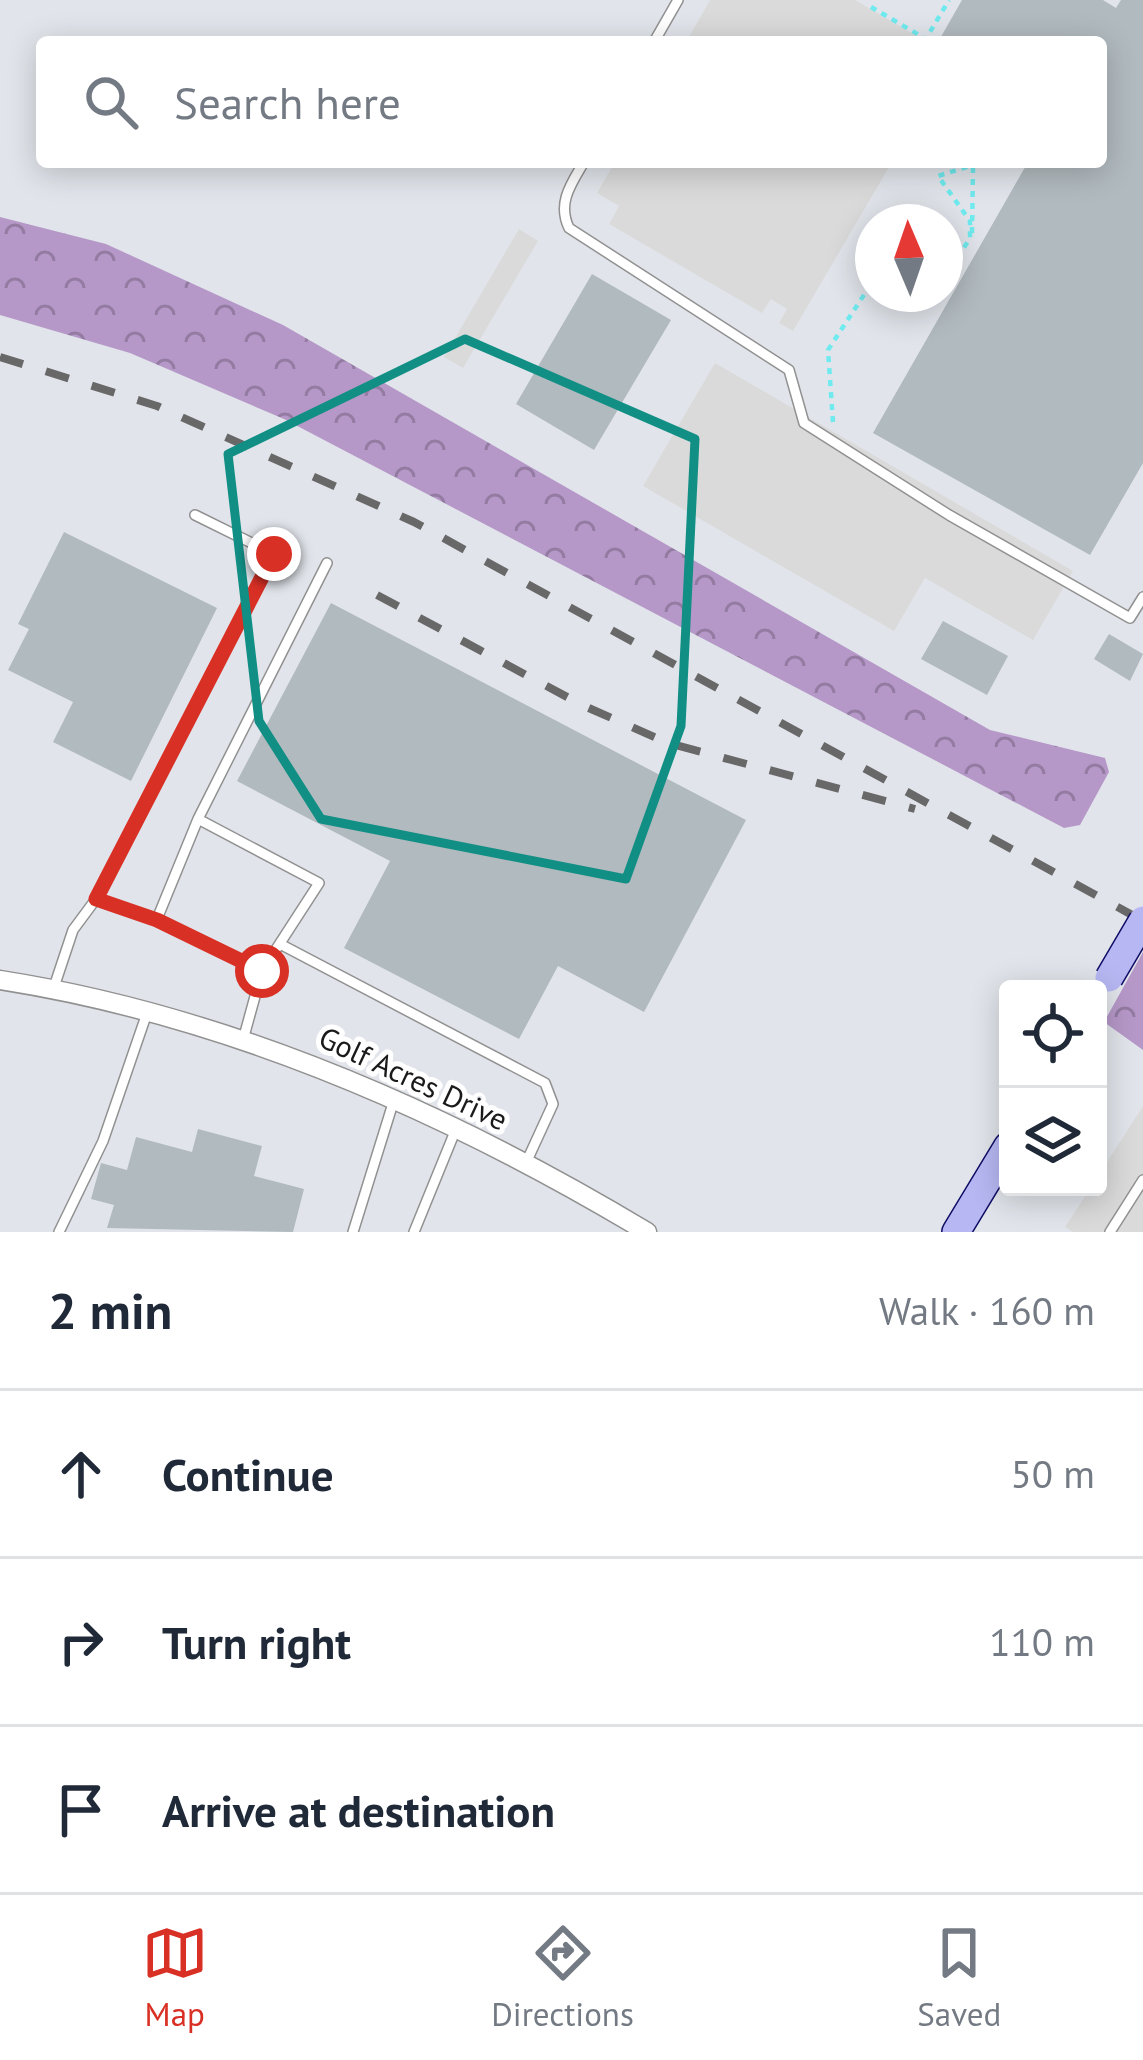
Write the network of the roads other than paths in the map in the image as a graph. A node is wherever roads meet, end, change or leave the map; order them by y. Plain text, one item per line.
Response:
1 (678, 0) edge
2 (657, 36) edge
3 (581, 168) edge
4 (195, 514) dead end
5 (327, 563) dead end
6 (1143, 597) edge
7 (199, 819) junction
8 (96, 899) junction
9 (157, 920) junction
10 (1143, 920) edge
11 (280, 944) junction
12 (262, 971) junction
13 (0, 980) edge
14 (1107, 982) edge
15 (52, 990) junction
16 (147, 1013) junction
17 (242, 1042) junction
18 (394, 1099) junction
19 (456, 1129) junction
20 (999, 1161) edge
21 (525, 1165) junction
22 (1143, 1180) edge
23 (58, 1232) edge
24 (353, 1232) edge
25 (413, 1232) edge
26 (647, 1232) edge
27 (956, 1232) edge
28 (1110, 1232) edge

1 - 2 lane
3 - 6 lane
4 - 8 lane
5 - 7 lane
7 - 9 lane
7 - 11 lane
8 - 9 lane
8 - 15 lane
9 - 12 lane
10 - 14 street, bridge
11 - 12 lane
11 - 21 lane
12 - 17 lane
13 - 15 street, Golf Acres Drive
15 - 16 street, Golf Acres Drive
16 - 17 street, Golf Acres Drive
16 - 23 lane
17 - 18 street, Golf Acres Drive
18 - 19 street, Golf Acres Drive
18 - 24 lane
19 - 21 street, Golf Acres Drive
19 - 25 lane
20 - 27 street
21 - 26 street, Golf Acres Drive
22 - 28 lane

